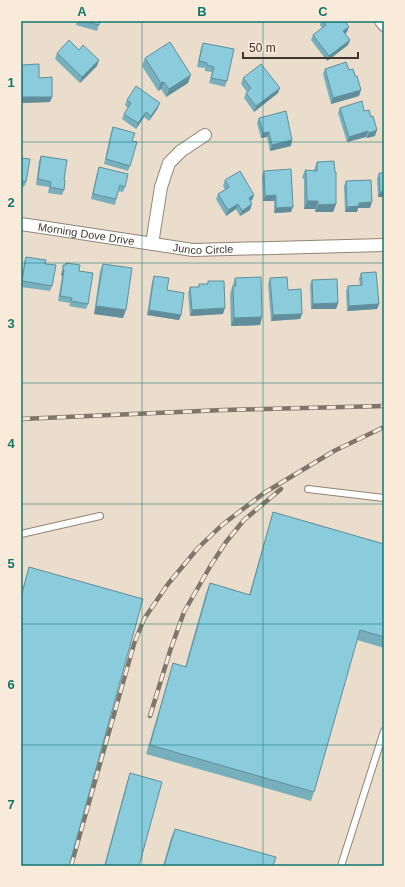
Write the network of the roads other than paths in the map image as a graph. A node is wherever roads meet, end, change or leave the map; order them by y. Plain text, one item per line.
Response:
1 (381, 21) edge
2 (384, 25) edge
3 (205, 135) dead end
4 (21, 224) edge
5 (152, 244) junction
6 (384, 245) edge
7 (308, 489) dead end
8 (384, 498) edge
9 (100, 516) dead end
10 (21, 534) edge
11 (384, 731) edge
12 (341, 866) edge

1 - 2 street
3 - 5 street
4 - 5 street, Morning Dove Drive
5 - 6 street, Junco Circle
7 - 8 lane
9 - 10 lane
11 - 12 lane

